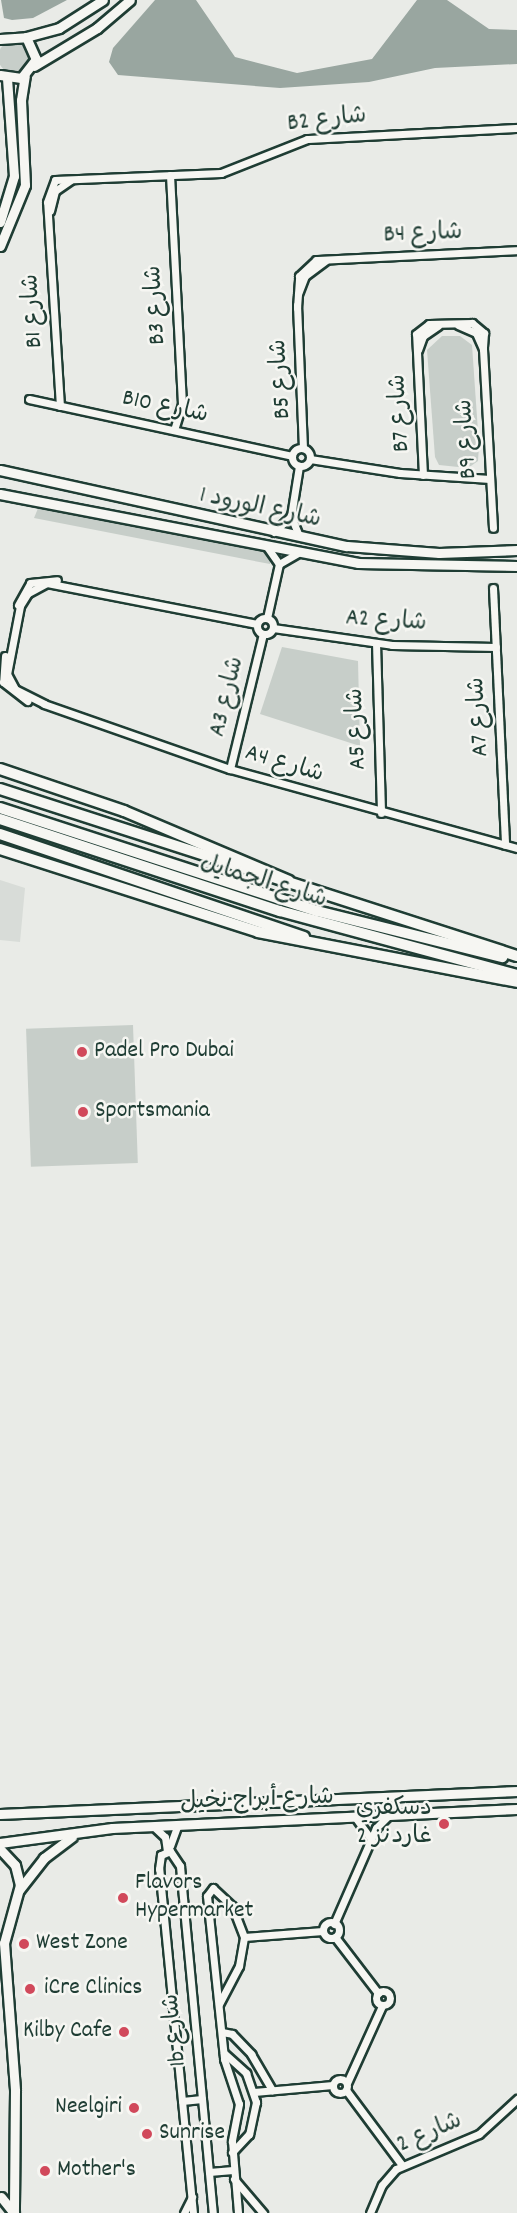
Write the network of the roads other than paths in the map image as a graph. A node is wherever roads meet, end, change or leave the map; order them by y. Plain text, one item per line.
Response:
1 (103, 0) edge
2 (129, 0) edge
3 (26, 37) junction
4 (0, 39) edge
5 (34, 66) junction
6 (25, 76) junction
7 (3, 77) edge
8 (517, 128) edge
9 (170, 175) junction
10 (76, 179) joint
11 (0, 222) edge
12 (0, 246) edge
13 (517, 250) edge
14 (297, 308) joint
15 (418, 350) joint
16 (29, 399) dead end
17 (60, 406) junction
18 (174, 430) junction
19 (303, 448) junction
20 (292, 456) junction
21 (310, 459) junction
22 (299, 466) junction
23 (0, 472) edge
24 (423, 475) junction
25 (490, 479) junction
26 (0, 489) edge
27 (0, 494) edge
28 (21, 494) junction
29 (291, 516) junction
30 (493, 528) dead end
31 (274, 532) junction
32 (300, 538) junction
33 (267, 547) junction
34 (517, 550) edge
35 (298, 553) junction
36 (279, 564) junction
37 (517, 566) edge
38 (493, 588) dead end
39 (267, 618) junction
40 (257, 624) junction
41 (273, 628) junction
42 (263, 634) junction
43 (376, 644) junction
44 (496, 646) junction
45 (0, 769) edge
46 (230, 769) junction
47 (0, 789) edge
48 (0, 807) edge
49 (381, 813) junction
50 (0, 819) edge
51 (0, 834) edge
52 (505, 845) junction
53 (517, 848) edge
54 (3, 851) edge
55 (299, 888) junction
56 (315, 942) junction
57 (517, 957) edge
58 (517, 975) edge
59 (517, 982) edge
60 (517, 1791) edge
61 (517, 1809) edge
62 (0, 1814) edge
63 (390, 1815) junction
64 (356, 1817) junction
65 (178, 1824) junction
66 (153, 1826) junction
67 (77, 1834) junction
68 (372, 1840) junction
69 (0, 1843) edge
70 (0, 1849) edge
71 (168, 1851) junction
72 (19, 1890) junction
73 (334, 1924) junction
74 (323, 1930) junction
75 (244, 1937) junction
76 (335, 1937) junction
77 (378, 1993) junction
78 (219, 2004) junction
79 (382, 2006) junction
80 (222, 2032) junction
81 (224, 2053) junction
82 (346, 2087) junction
83 (272, 2090) junction
84 (254, 2091) junction
85 (202, 2099) junction
86 (517, 2099) edge
87 (182, 2101) junction
88 (232, 2152) junction
89 (402, 2165) junction
90 (233, 2170) junction
91 (209, 2172) junction
92 (234, 2179) junction
93 (1, 2197) edge
94 (192, 2197) junction
95 (14, 2213) edge
96 (184, 2213) edge
97 (193, 2213) edge
98 (213, 2213) edge
99 (238, 2213) edge
100 (263, 2213) edge
101 (370, 2213) edge

1 - 3 street
2 - 5 street
3 - 4 street
3 - 5 street
5 - 6 street
6 - 7 street
6 - 12 street
7 - 11 street
8 - 9 street, B2 شارع
9 - 10 street, B2 شارع
9 - 18 street, B3 شارع
10 - 17 street, B1 شارع
13 - 14 street, B4 شارع
14 - 19 street, B5 شارع
15 - 24 street, B7 شارع
15 - 25 street, B9 شارع
16 - 17 street, B10 شارع
17 - 18 street, B10 شارع
18 - 20 street, B10 شارع
19 - 20 street
19 - 21 street
20 - 22 street
21 - 22 street
21 - 24 street
22 - 29 street
23 - 31 street, شارع الورود 1
24 - 25 street
25 - 30 street, B9 شارع
26 - 28 street
27 - 28 street, شارع الورود 1
28 - 33 street, شارع الورود 1
29 - 31 street
29 - 32 street
31 - 32 street, شارع الورود 1
32 - 34 street, شارع الورود 1
33 - 35 street, شارع الورود 1
33 - 36 street
35 - 36 street
35 - 37 street, شارع الورود 1
36 - 39 street
38 - 44 street, A7 شارع
39 - 40 street
39 - 41 street
40 - 42 street
40 - 46 street, A4 شارع
41 - 42 street
41 - 43 street, A2 شارع
42 - 46 street, A3 شارع
43 - 44 street, A2 شارع
43 - 49 street, A5 شارع
44 - 52 street, A7 شارع
45 - 55 main road
46 - 49 street, A4 شارع
47 - 55 main road
48 - 57 main road, شارع الجمايل
49 - 52 street, A4 شارع
50 - 58 main road, شارع الجمايل
51 - 56 main road
52 - 53 street, A4 شارع
54 - 56 main road
55 - 57 main road
56 - 59 main road
60 - 62 street, شارع أبراج نخيل
61 - 63 street, شارع أبراج نخيل
63 - 64 street, شارع أبراج نخيل
63 - 68 street
64 - 65 street, شارع أبراج نخيل
64 - 68 street
65 - 66 street, شارع أبراج نخيل
65 - 71 street
66 - 67 street, شارع أبراج نخيل
66 - 71 street, 1b شارع
67 - 69 street, شارع أبراج نخيل
67 - 72 street
68 - 73 street
70 - 72 street
71 - 85 street, 1b شارع
71 - 87 street, 1b شارع
72 - 95 street
73 - 74 street
73 - 76 street
74 - 75 street
74 - 76 street
75 - 78 street
75 - 78 street
76 - 77 street
77 - 79 street
77 - 79 street
78 - 80 street
79 - 82 street
80 - 81 street
80 - 83 street
81 - 84 street
81 - 88 street
82 - 83 street
82 - 89 street
83 - 84 street
84 - 88 street
85 - 87 street
85 - 91 street, 1b شارع
86 - 89 street, شارع 2
87 - 94 street, 1b شارع
88 - 90 street
89 - 101 street, شارع 2
90 - 91 street
90 - 92 street
91 - 98 street, 1b شارع
92 - 99 street
92 - 100 street
93 - 95 street
94 - 96 street
94 - 97 street, 1b شارع

